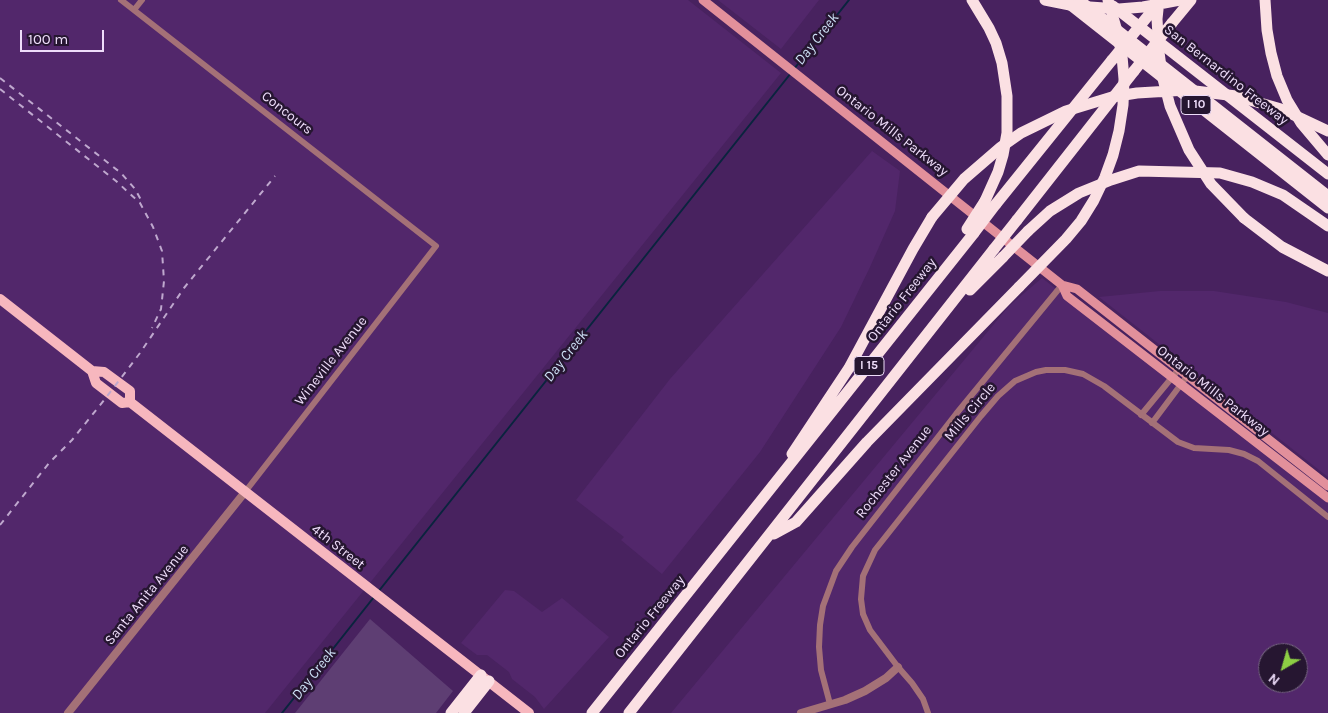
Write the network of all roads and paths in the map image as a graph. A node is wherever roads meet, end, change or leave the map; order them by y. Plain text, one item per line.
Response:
1 (121, 0) edge
2 (142, 0) edge
3 (703, 0) edge
4 (972, 0) edge
5 (1044, 0) edge
6 (1065, 0) edge
7 (1079, 0) edge
8 (1106, 0) edge
9 (1160, 0) edge
10 (1180, 0) edge
11 (1190, 0) edge
12 (1265, 0) edge
13 (134, 10) junction
14 (1328, 131) edge
15 (1328, 155) edge
16 (1328, 174) edge
17 (1328, 196) edge
18 (991, 202) junction
19 (1328, 208) edge
20 (1328, 226) edge
21 (436, 246) joint
22 (999, 253) junction
23 (1328, 271) edge
24 (1062, 285) junction
25 (0, 298) edge
26 (1179, 369) junction
27 (1188, 375) junction
28 (1172, 376) junction
29 (1182, 383) junction
30 (1141, 414) junction
31 (1152, 423) junction
32 (1328, 486) edge
33 (245, 492) junction
34 (1328, 498) edge
35 (763, 500) junction
36 (1328, 517) edge
37 (770, 536) junction
38 (898, 667) junction
39 (485, 678) junction
40 (613, 688) junction
41 (830, 704) junction
42 (68, 713) edge
43 (451, 713) edge
44 (464, 713) edge
45 (529, 713) edge
46 (585, 713) edge
47 (592, 713) edge
48 (629, 713) edge
49 (801, 713) edge
50 (928, 713) edge

1 - 13 street, Concours
2 - 13 street
3 - 24 main road, Ontario Mills Parkway
4 - 18 highway
5 - 10 highway, bridge
6 - 19 highway, I 10
7 - 17 highway
8 - 16 highway, San Bernardino Freeway / I 10
8 - 37 highway, bridge
9 - 18 highway, Ontario Freeway / I 15, bridge
9 - 23 highway, bridge
11 - 22 highway, I 15, bridge
12 - 15 highway
13 - 21 street, Concours
14 - 35 highway, bridge
18 - 35 highway, Ontario Freeway / I 15, bridge
20 - 22 highway, bridge
21 - 33 street, Wineville Avenue
22 - 37 highway, I 15
24 - 26 main road, Ontario Mills Parkway
24 - 28 main road, Ontario Mills Parkway
24 - 41 street, Rochester Avenue
25 - 33 main road, 4th Street
26 - 27 main road, Ontario Mills Parkway
26 - 28 street
27 - 29 street
27 - 32 main road, Ontario Mills Parkway
28 - 29 main road, Ontario Mills Parkway
28 - 30 street
29 - 31 street
29 - 34 main road, Ontario Mills Parkway
30 - 31 street, Mills Circle
30 - 38 street, Mills Circle
31 - 36 street, Mills Circle
33 - 39 main road, 4th Street
33 - 42 street, Santa Anita Avenue
35 - 40 highway, Ontario Freeway / I 15
37 - 48 highway, I 15
38 - 41 street
38 - 50 street, Mills Circle
39 - 43 highway
39 - 44 highway
39 - 45 main road, 4th Street
40 - 46 highway
40 - 47 highway, Ontario Freeway / I 15
41 - 49 street

